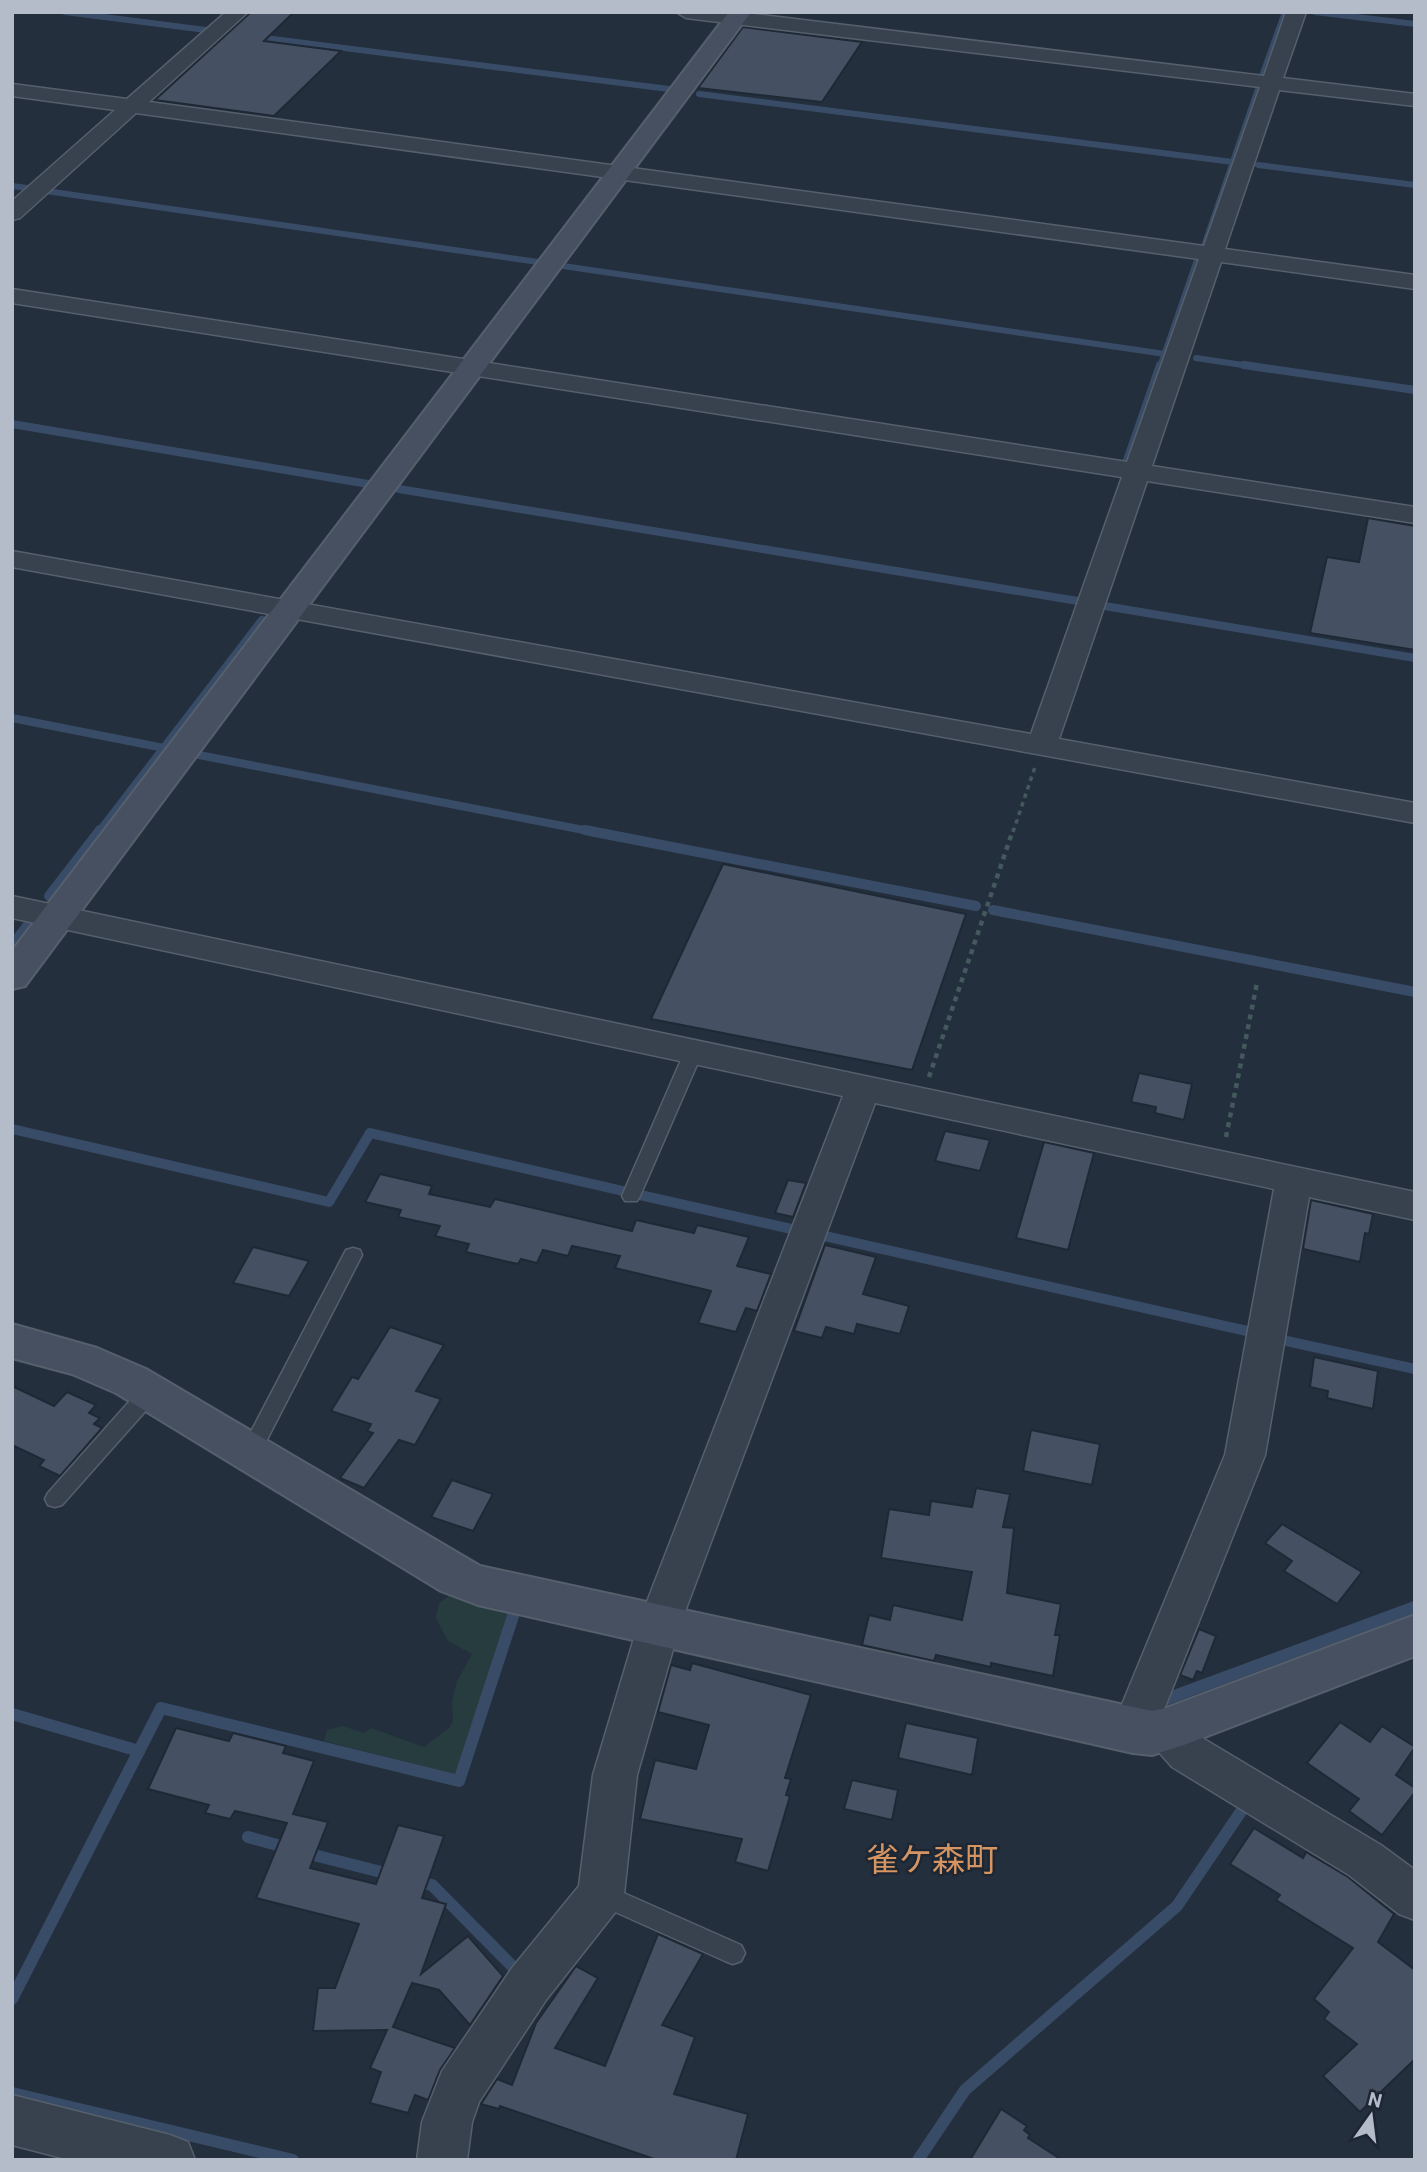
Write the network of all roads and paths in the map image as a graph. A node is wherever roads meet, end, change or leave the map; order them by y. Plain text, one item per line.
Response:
1 (238, 12) edge
2 (686, 12) edge
3 (1296, 12) edge
4 (737, 15) edge
5 (1272, 83) junction
6 (12, 90) edge
7 (1415, 100) edge
8 (132, 106) junction
9 (618, 173) junction
10 (12, 213) edge
11 (1213, 254) junction
12 (1415, 282) edge
13 (12, 296) edge
14 (472, 368) junction
15 (1137, 471) junction
16 (1415, 515) edge
17 (12, 559) edge
18 (289, 610) junction
19 (1042, 746) junction
20 (1415, 814) edge
21 (12, 907) edge
22 (58, 917) junction
23 (12, 977) edge
24 (1257, 983) dead end
25 (693, 1053) junction
26 (863, 1089) junction
27 (921, 1101) junction
28 (1220, 1164) junction
29 (1294, 1180) junction
30 (631, 1196) dead end
31 (1415, 1206) edge
32 (354, 1255) dead end
33 (12, 1341) edge
34 (150, 1392) junction
35 (250, 1453) junction
36 (55, 1499) dead end
37 (659, 1625) junction
38 (1415, 1635) edge
39 (1150, 1731) junction
40 (601, 1894) junction
41 (1415, 1898) edge
42 (733, 1953) dead end
43 (12, 2120) edge
44 (170, 2160) edge
45 (442, 2160) edge

1 - 8 street
2 - 4 street
3 - 5 street
4 - 5 street
4 - 9 street
5 - 7 street
5 - 11 street
6 - 8 street
8 - 9 street
8 - 10 street
9 - 11 street
9 - 14 street
11 - 12 street
11 - 15 street
13 - 14 street
14 - 15 street
14 - 18 street
15 - 16 street
15 - 19 street
17 - 18 street
18 - 19 street
18 - 22 street
19 - 20 street
19 - 27 path
21 - 22 street
22 - 23 street
22 - 25 street
24 - 28 path
25 - 26 street
25 - 30 lane
26 - 27 street
26 - 37 street
27 - 28 street
28 - 29 street
29 - 31 street
29 - 39 street
32 - 35 lane
33 - 34 street
34 - 35 street
34 - 36 lane
35 - 37 street
37 - 39 street
37 - 40 street
38 - 39 street
39 - 41 street
40 - 42 lane
40 - 45 street
43 - 44 street

